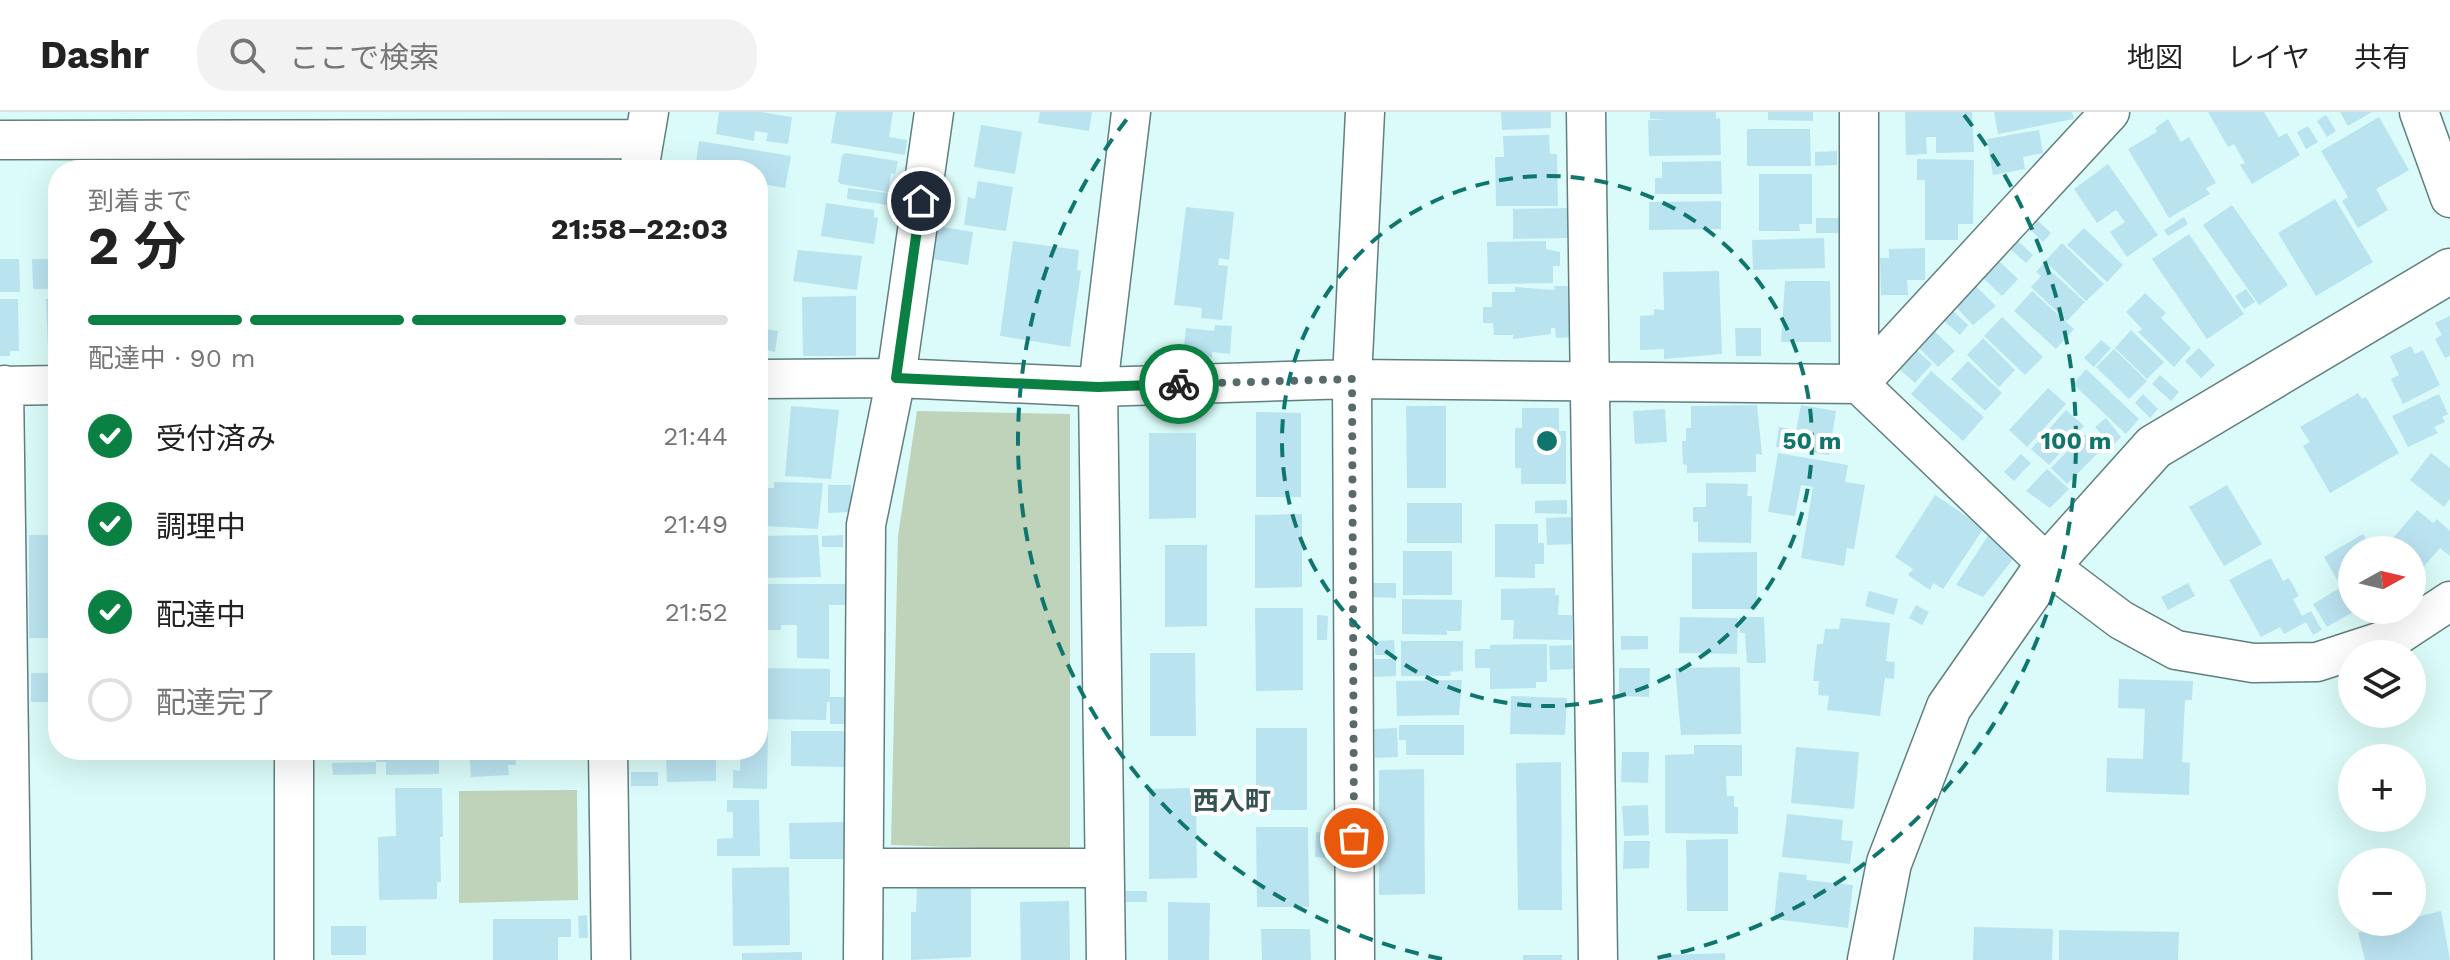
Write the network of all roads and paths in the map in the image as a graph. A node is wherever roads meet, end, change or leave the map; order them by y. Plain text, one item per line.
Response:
1 (934, 112) edge
2 (1131, 112) edge
3 (1365, 112) edge
4 (1586, 112) edge
5 (1859, 112) edge
6 (2110, 112) edge
7 (2419, 112) edge
8 (0, 140) edge
9 (644, 140) edge
10 (2450, 198) edge
11 (2450, 271) edge
12 (896, 378) junction
13 (768, 379) edge
14 (1352, 379) junction
15 (1588, 382) junction
16 (1859, 384) junction
17 (48, 385) edge
18 (2, 386) edge
19 (1098, 387) junction
20 (2048, 565) junction
21 (2450, 601) edge
22 (294, 760) edge
23 (608, 760) edge
24 (865, 868) junction
25 (1104, 868) junction
26 (12, 960) edge
27 (294, 960) edge
28 (611, 960) edge
29 (863, 960) edge
30 (1106, 960) edge
31 (1355, 960) edge
32 (1598, 960) edge
33 (1870, 960) edge

1 - 12 street
2 - 19 street
3 - 14 street
4 - 15 street
5 - 16 street
6 - 16 street
7 - 10 street
8 - 9 street
11 - 20 street
12 - 13 street
12 - 19 street
12 - 24 street
14 - 15 street
14 - 19 street
14 - 31 street
15 - 16 street
15 - 32 street
16 - 20 street
17 - 18 street
18 - 26 street
19 - 25 street
20 - 21 street
20 - 33 street
22 - 27 street
23 - 28 street
24 - 25 street
24 - 29 street
25 - 30 street

